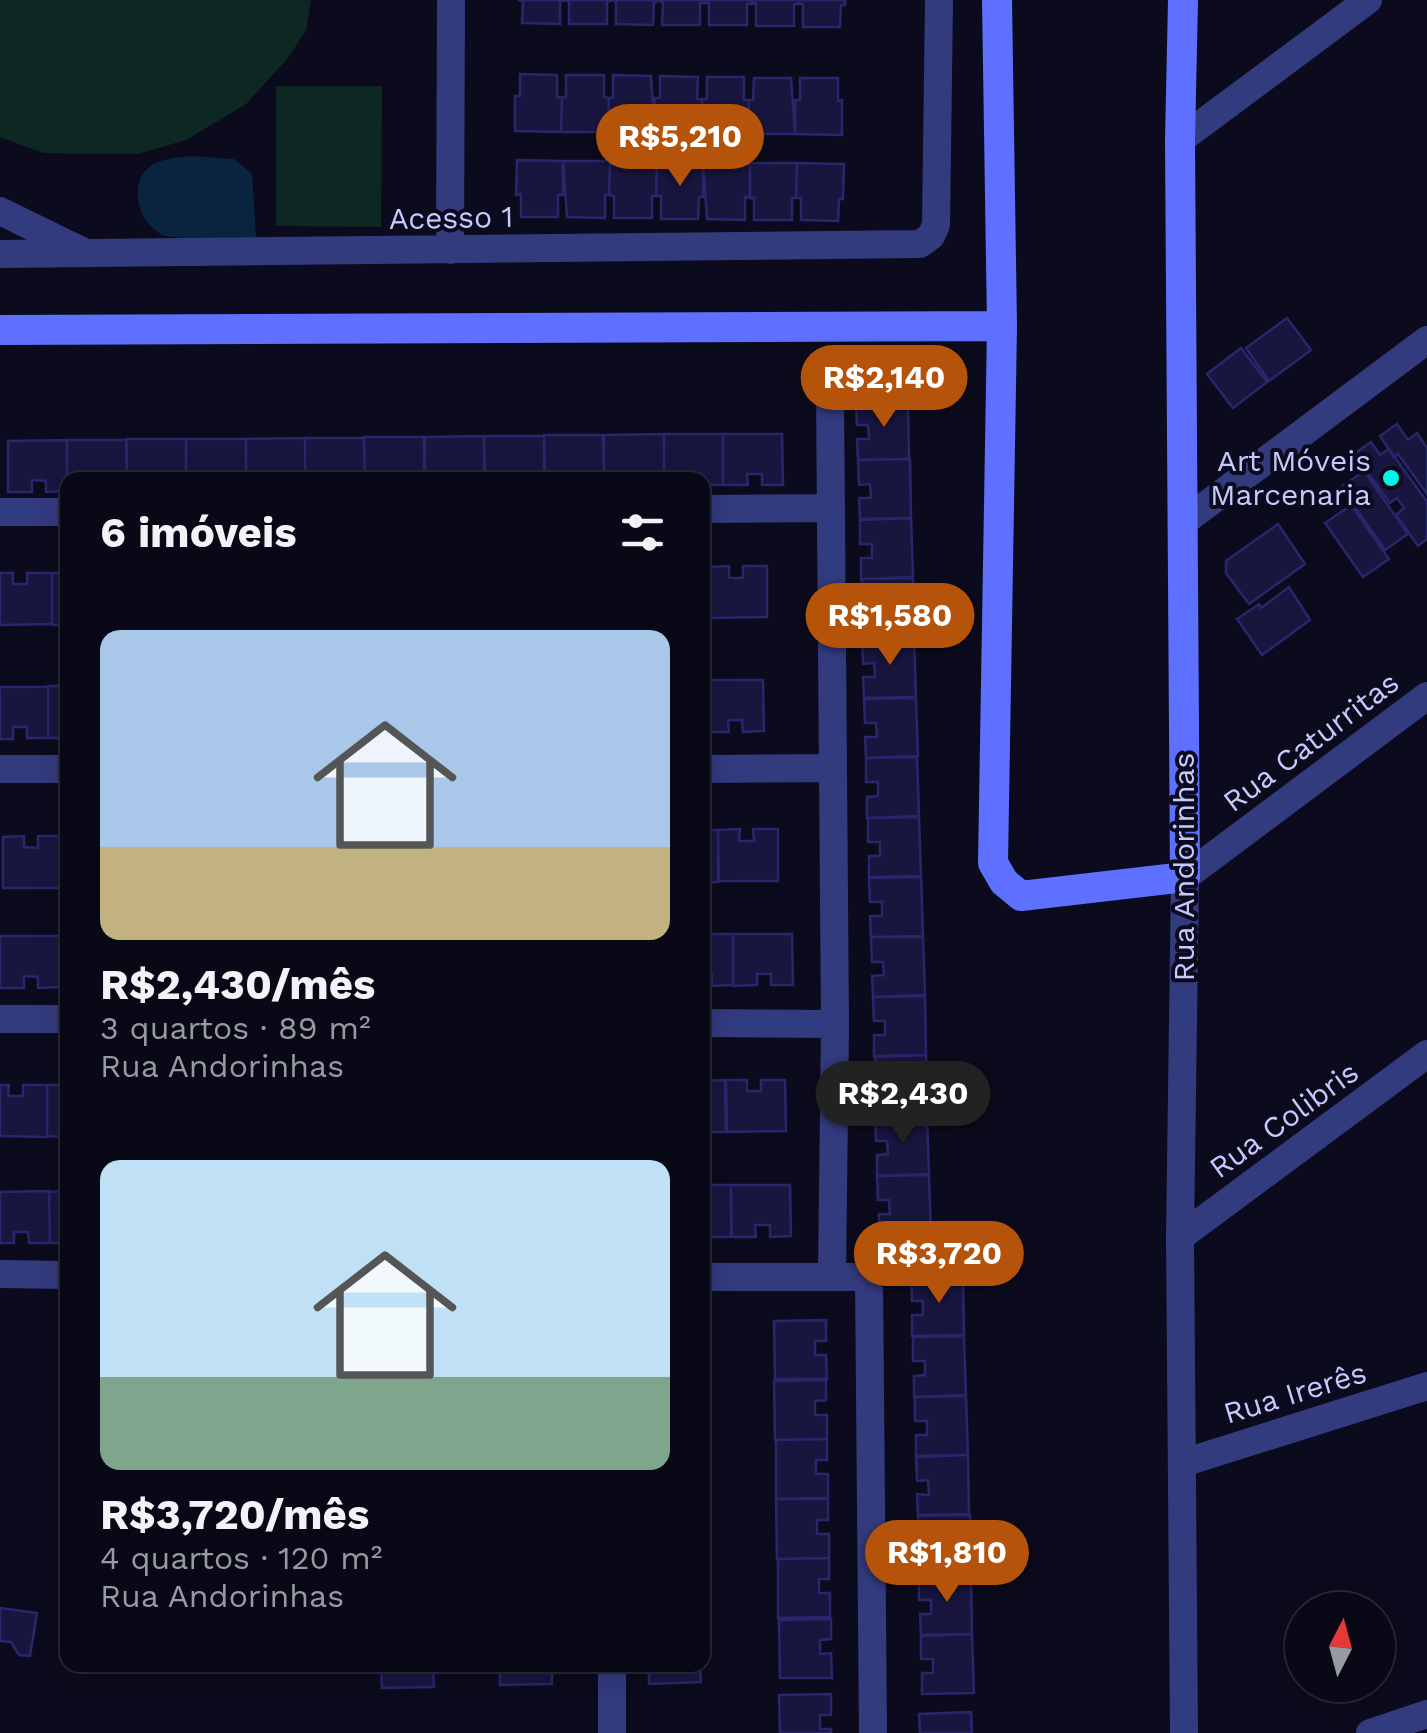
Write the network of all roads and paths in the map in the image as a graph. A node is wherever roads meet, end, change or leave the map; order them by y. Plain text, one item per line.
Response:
1 (450, 0) edge
2 (939, 0) edge
3 (997, 0) edge
4 (1183, 0) edge
5 (1368, 0) edge
6 (1180, 140) junction
7 (0, 210) edge
8 (450, 250) junction
9 (0, 254) edge
10 (90, 255) junction
11 (1002, 326) junction
12 (0, 330) edge
13 (1427, 340) edge
14 (830, 393) dead end
15 (831, 508) junction
16 (710, 509) edge
17 (0, 512) edge
18 (60, 512) edge
19 (1182, 523) junction
20 (1427, 696) edge
21 (710, 768) edge
22 (833, 768) junction
23 (60, 769) edge
24 (0, 770) edge
25 (1186, 877) junction
26 (0, 1019) edge
27 (60, 1019) edge
28 (710, 1023) edge
29 (836, 1024) junction
30 (1427, 1054) edge
31 (1180, 1237) junction
32 (0, 1274) edge
33 (60, 1275) edge
34 (710, 1276) edge
35 (832, 1276) junction
36 (1427, 1386) edge
37 (1182, 1462) junction
38 (612, 1672) edge
39 (1427, 1714) edge
40 (612, 1733) edge
41 (873, 1733) edge
42 (1184, 1733) edge
43 (1370, 1733) edge

1 - 8 street
2 - 8 street, Acesso 1
3 - 11 street
4 - 6 street, Rua Andorinhas
5 - 6 street
6 - 19 street, Rua Andorinhas
7 - 10 street, Acesso 1
8 - 10 street, Acesso 1
9 - 10 street, Acesso 1
11 - 12 street
11 - 25 street
13 - 19 street
14 - 15 street
15 - 16 street
15 - 22 street
17 - 18 street
19 - 25 street, Rua Andorinhas
20 - 25 street, Rua Caturritas
21 - 22 street
22 - 29 street
23 - 24 street
25 - 31 street, Rua Andorinhas
26 - 27 street
28 - 29 street
29 - 35 street
30 - 31 street, Rua Colibris
31 - 37 street, Rua Andorinhas
32 - 33 street
34 - 35 street
35 - 41 street
36 - 37 street, Rua Irerês
37 - 42 street, Rua Andorinhas
38 - 40 street
39 - 43 street

